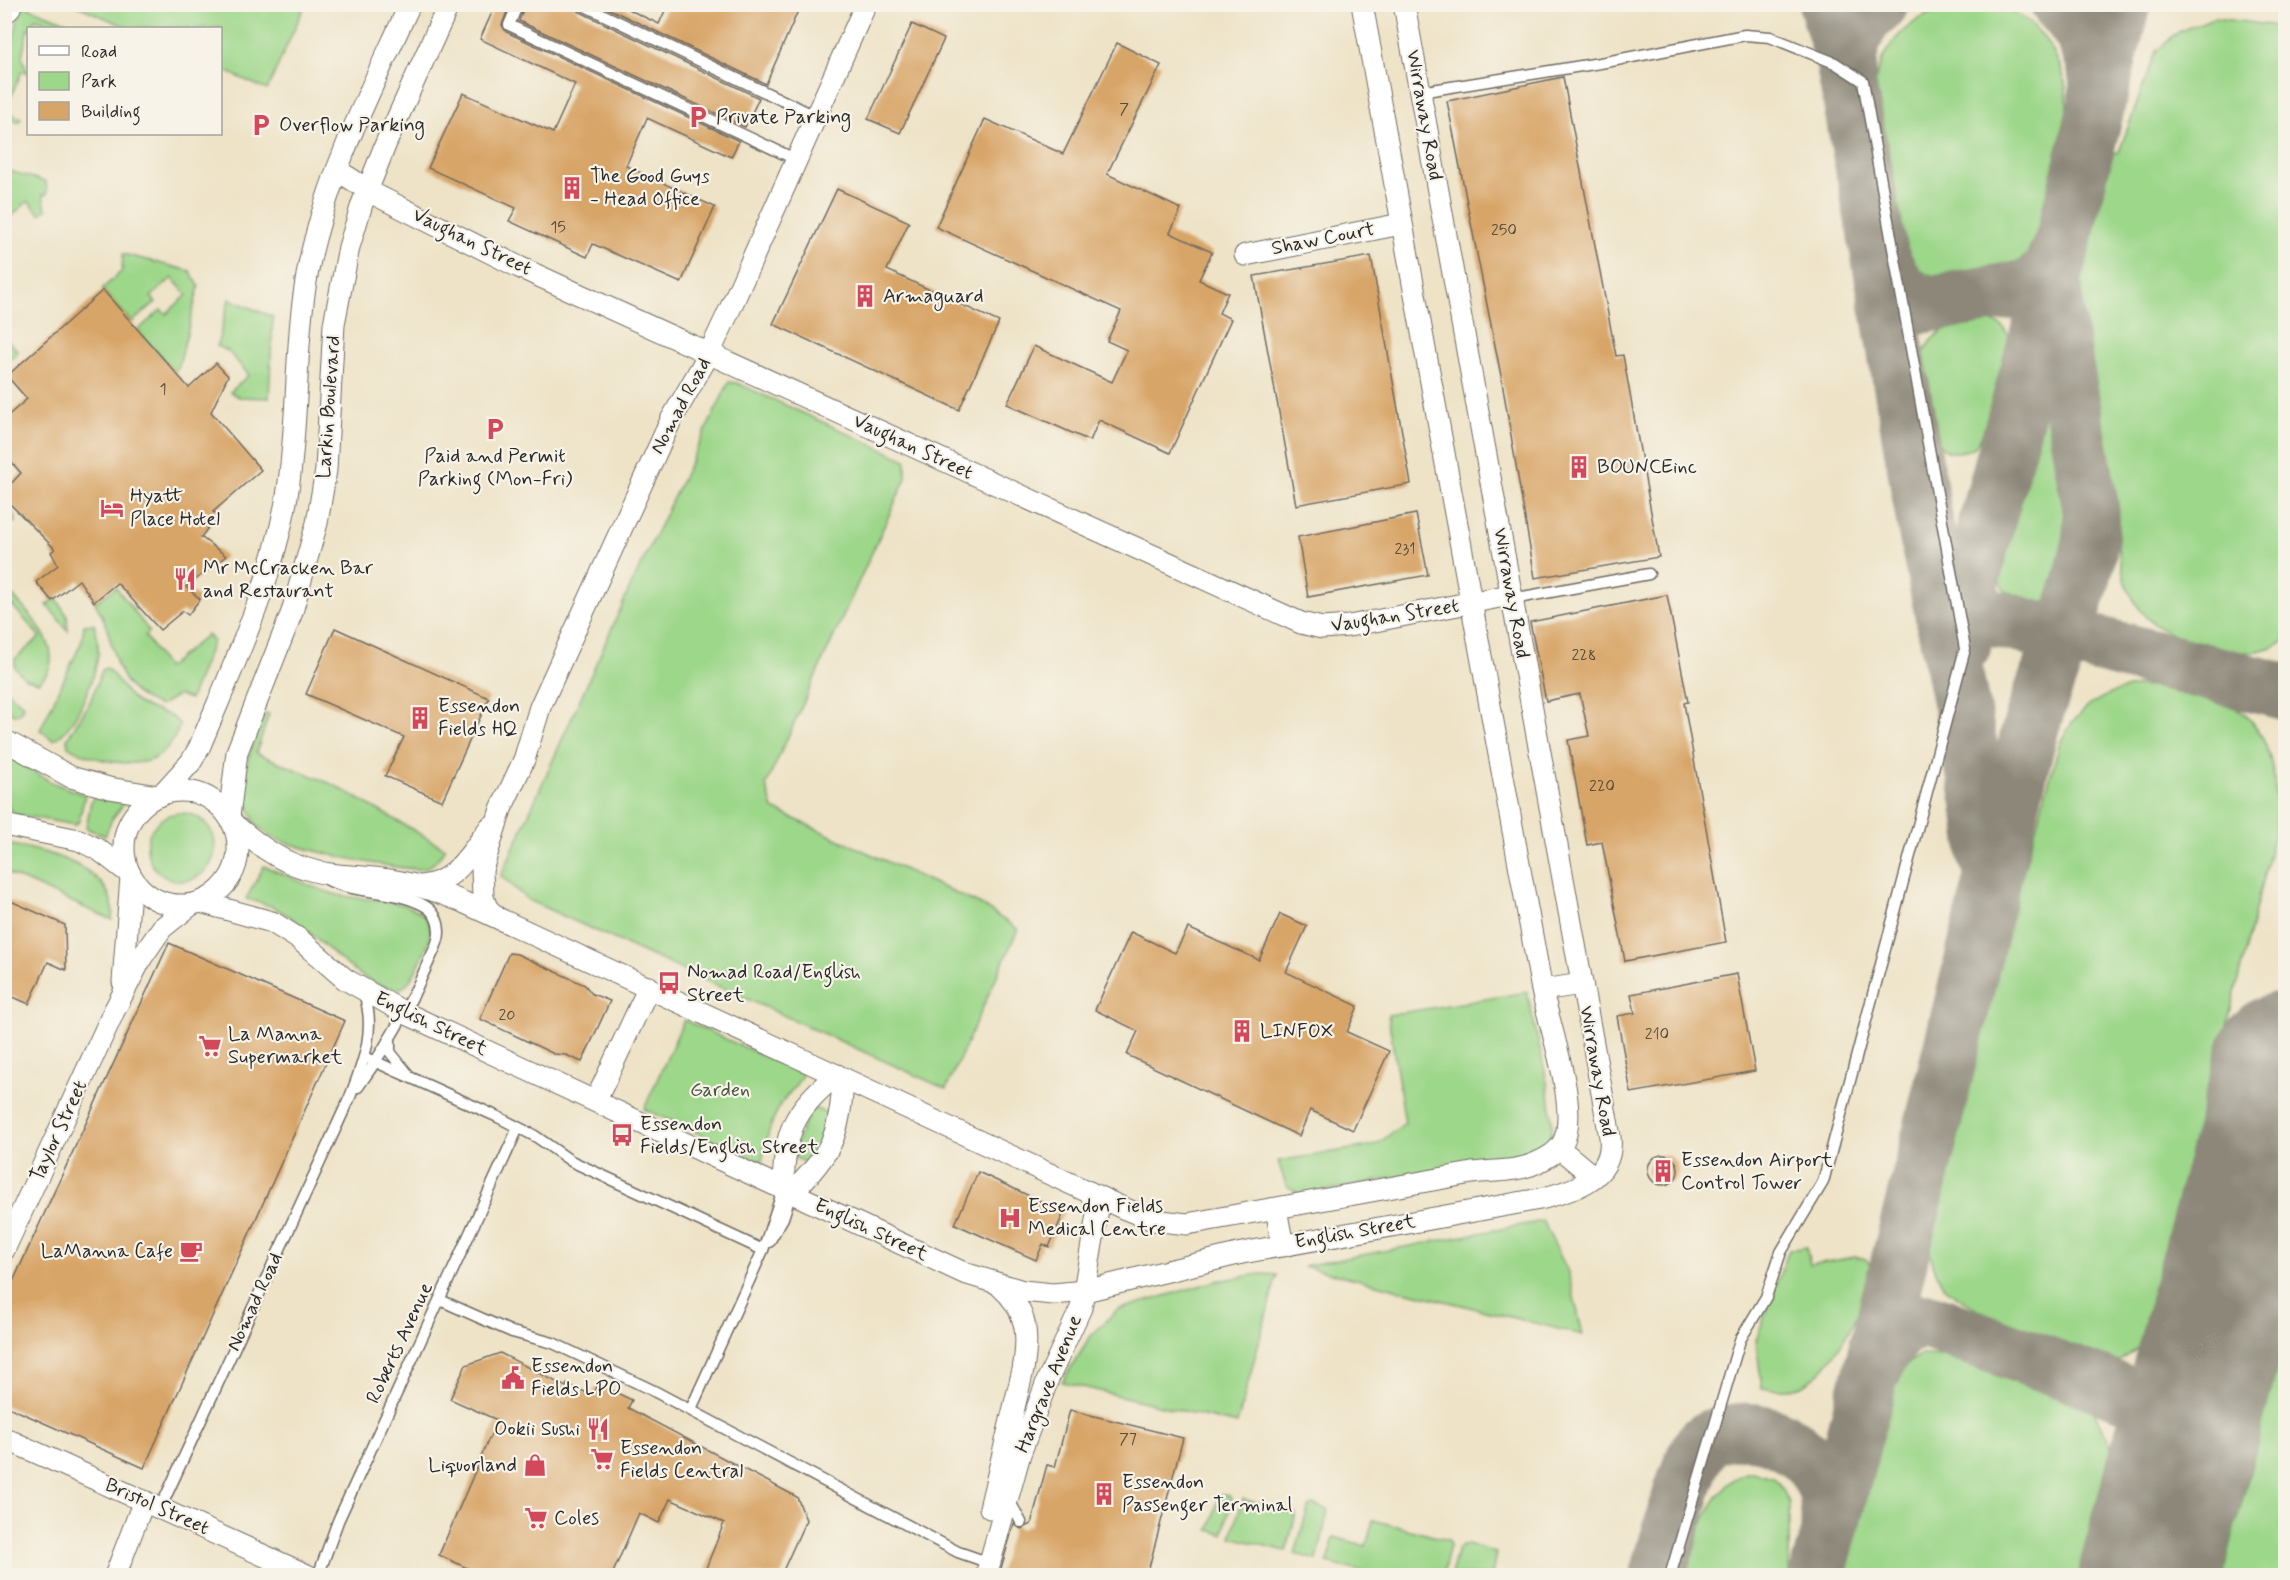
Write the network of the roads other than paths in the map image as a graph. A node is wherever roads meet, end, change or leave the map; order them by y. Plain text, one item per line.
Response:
1 (411, 4) edge
2 (449, 4) edge
3 (518, 4) edge
4 (581, 4) edge
5 (866, 4) edge
6 (1362, 4) edge
7 (1404, 4) edge
8 (1420, 92) junction
9 (817, 117) junction
10 (797, 160) junction
11 (337, 170) junction
12 (367, 190) junction
13 (1401, 224) junction
14 (1245, 255) dead end
15 (709, 354) junction
16 (1649, 574) dead end
17 (1510, 595) junction
18 (1471, 604) junction
19 (6, 743) edge
20 (159, 795) junction
21 (501, 809) junction
22 (231, 820) junction
23 (6, 823) edge
24 (304, 868) junction
25 (130, 875) junction
26 (419, 886) junction
27 (195, 903) junction
28 (495, 916) junction
29 (1582, 984) junction
30 (649, 987) junction
31 (362, 990) junction
32 (1542, 990) junction
33 (114, 1011) junction
34 (405, 1013) junction
35 (390, 1040) junction
36 (365, 1057) junction
37 (376, 1062) junction
38 (840, 1077) junction
39 (417, 1080) junction
40 (350, 1097) junction
41 (596, 1100) junction
42 (518, 1128) junction
43 (1559, 1148) junction
44 (1594, 1177) junction
45 (787, 1192) junction
46 (1089, 1192) junction
47 (1276, 1209) junction
48 (1283, 1246) junction
49 (4, 1250) edge
50 (763, 1250) junction
51 (1000, 1286) junction
52 (1084, 1291) junction
53 (440, 1300) junction
54 (691, 1409) junction
55 (4, 1438) edge
56 (1000, 1498) junction
57 (152, 1505) junction
58 (1021, 1522) dead end
59 (981, 1568) edge
60 (114, 1575) edge
61 (309, 1575) edge
62 (318, 1575) edge
63 (1670, 1575) edge

1 - 11 street, Larkin Boulevard
2 - 12 street, Larkin Boulevard
3 - 10 lane
4 - 9 lane
5 - 9 street, Nomad Road
6 - 13 street, Wirraway Road
7 - 8 street, Wirraway Road
8 - 17 street, Wirraway Road
8 - 63 lane
9 - 10 street, Nomad Road
10 - 15 street, Nomad Road
11 - 12 street, Vaughan Street
11 - 20 street, Larkin Boulevard
12 - 15 street, Vaughan Street
12 - 22 street, Larkin Boulevard
13 - 14 street, Shaw Court
13 - 18 street, Wirraway Road
15 - 18 street, Vaughan Street
15 - 21 street, Nomad Road
16 - 17 lane
17 - 18 street, Vaughan Street
17 - 29 street, Wirraway Road
18 - 32 street, Wirraway Road
19 - 20 street
20 - 22 street
20 - 25 street
21 - 26 street, Nomad Road
21 - 28 street, Nomad Road
22 - 24 street, English Street
22 - 27 street
23 - 25 street
24 - 26 street, English Street
24 - 34 lane, Nomad Road
25 - 27 street
25 - 33 street, Taylor Street
26 - 28 street, English Street
27 - 31 street, English Street
27 - 33 street, Taylor Street
28 - 30 street, English Street
29 - 32 street
29 - 44 street, Wirraway Road
30 - 38 street, English Street
30 - 41 street
31 - 34 street, English Street
31 - 36 lane, Nomad Road
32 - 43 street, Wirraway Road
33 - 49 street, Taylor Street
34 - 35 lane, Nomad Road
34 - 41 street, English Street
35 - 37 lane, Nomad Road
35 - 39 lane
36 - 37 lane
36 - 40 lane, Nomad Road
37 - 39 lane
37 - 40 lane, Nomad Road
38 - 45 street
38 - 45 street
38 - 46 street, English Street
39 - 42 lane
40 - 57 lane, Nomad Road
41 - 45 street, English Street
42 - 50 lane
42 - 53 lane, Roberts Avenue
43 - 44 street
43 - 47 street, English Street
44 - 48 street, English Street
45 - 50 lane
45 - 51 street, English Street
46 - 47 street, English Street
46 - 52 street, Hargrave Avenue
47 - 48 street
48 - 52 street, English Street
50 - 54 lane
51 - 52 street, English Street
51 - 56 street
52 - 56 street, Hargrave Avenue
53 - 54 lane
53 - 62 lane, Roberts Avenue
54 - 59 lane
55 - 57 street, Bristol Street
56 - 58 lane
56 - 59 street, Hargrave Avenue
57 - 60 street, Nomad Road
57 - 61 street, Bristol Street

